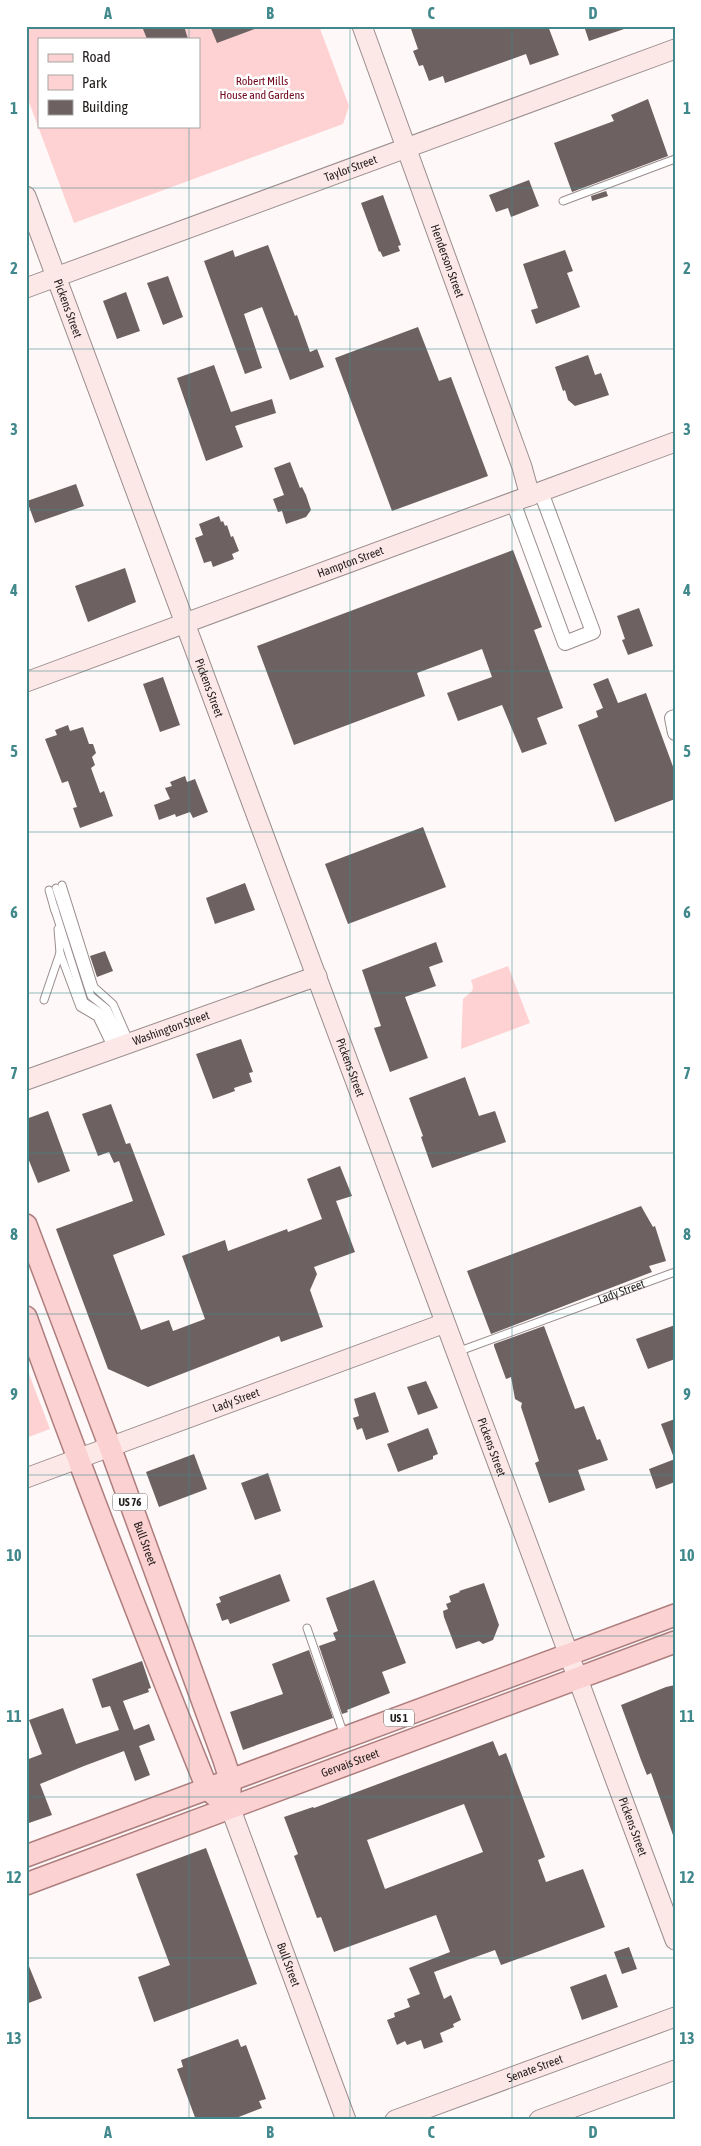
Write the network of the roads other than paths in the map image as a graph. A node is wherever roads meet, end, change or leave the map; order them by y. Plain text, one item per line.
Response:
1 (362, 26) edge
2 (675, 49) edge
3 (407, 148) junction
4 (675, 159) edge
5 (26, 196) edge
6 (563, 201) dead end
7 (56, 277) junction
8 (26, 288) edge
9 (675, 442) edge
10 (528, 497) junction
11 (185, 623) junction
12 (26, 682) edge
13 (675, 717) edge
14 (675, 733) edge
15 (54, 907) junction
16 (60, 953) junction
17 (317, 976) junction
18 (44, 1000) dead end
19 (121, 1046) junction
20 (26, 1080) edge
21 (26, 1225) edge
22 (675, 1272) edge
23 (26, 1316) edge
24 (445, 1323) junction
25 (456, 1352) junction
26 (110, 1447) junction
27 (77, 1459) junction
28 (26, 1478) edge
29 (675, 1616) edge
30 (307, 1628) dead end
31 (675, 1642) edge
32 (569, 1656) junction
33 (577, 1678) junction
34 (345, 1738) junction
35 (230, 1779) junction
36 (207, 1788) junction
37 (230, 1808) junction
38 (26, 1856) edge
39 (26, 1884) edge
40 (675, 1940) edge
41 (675, 2017) edge
42 (675, 2070) edge
43 (346, 2120) edge
44 (394, 2120) edge
45 (539, 2120) edge

1 - 3 street, Henderson Street
2 - 3 street, Taylor Street
3 - 7 street, Taylor Street
3 - 10 street, Henderson Street
4 - 6 lane
5 - 7 street, Pickens Street
7 - 8 street, Taylor Street
7 - 11 street, Pickens Street
9 - 10 street, Hampton Street
10 - 10 street, Henderson Street
10 - 11 street, Hampton Street
11 - 12 street, Hampton Street
11 - 17 street, Pickens Street
13 - 14 street
15 - 16 lane
15 - 19 lane
15 - 19 lane
16 - 18 lane
16 - 19 lane
17 - 19 street, Washington Street
17 - 24 street, Pickens Street
19 - 20 street, Washington Street
21 - 26 main road, Bull Street / US 76
22 - 25 lane, Lady Street
23 - 27 main road, Bull Street / US 76
24 - 25 street, Pickens Street
24 - 26 street, Lady Street
25 - 32 street, Pickens Street
26 - 27 street, Lady Street
26 - 35 main road, Bull Street / US 76
27 - 28 street, Lady Street
27 - 36 main road, Bull Street / US 76
29 - 32 main road, Gervais Street / US 1
30 - 34 lane
31 - 33 main road, Gervais Street
32 - 33 street, Pickens Street
32 - 34 main road, Gervais Street / US 1
33 - 37 main road, Gervais Street
33 - 40 street, Pickens Street
34 - 35 main road, Gervais Street / US 1
35 - 36 main road, Gervais Street / US 1
35 - 37 main road, Bull Street
36 - 37 main road, Bull Street / US 76
36 - 38 main road, Gervais Street / US 1
37 - 39 main road, Gervais Street
37 - 43 street, Bull Street
41 - 44 street, Senate Street
42 - 45 street

